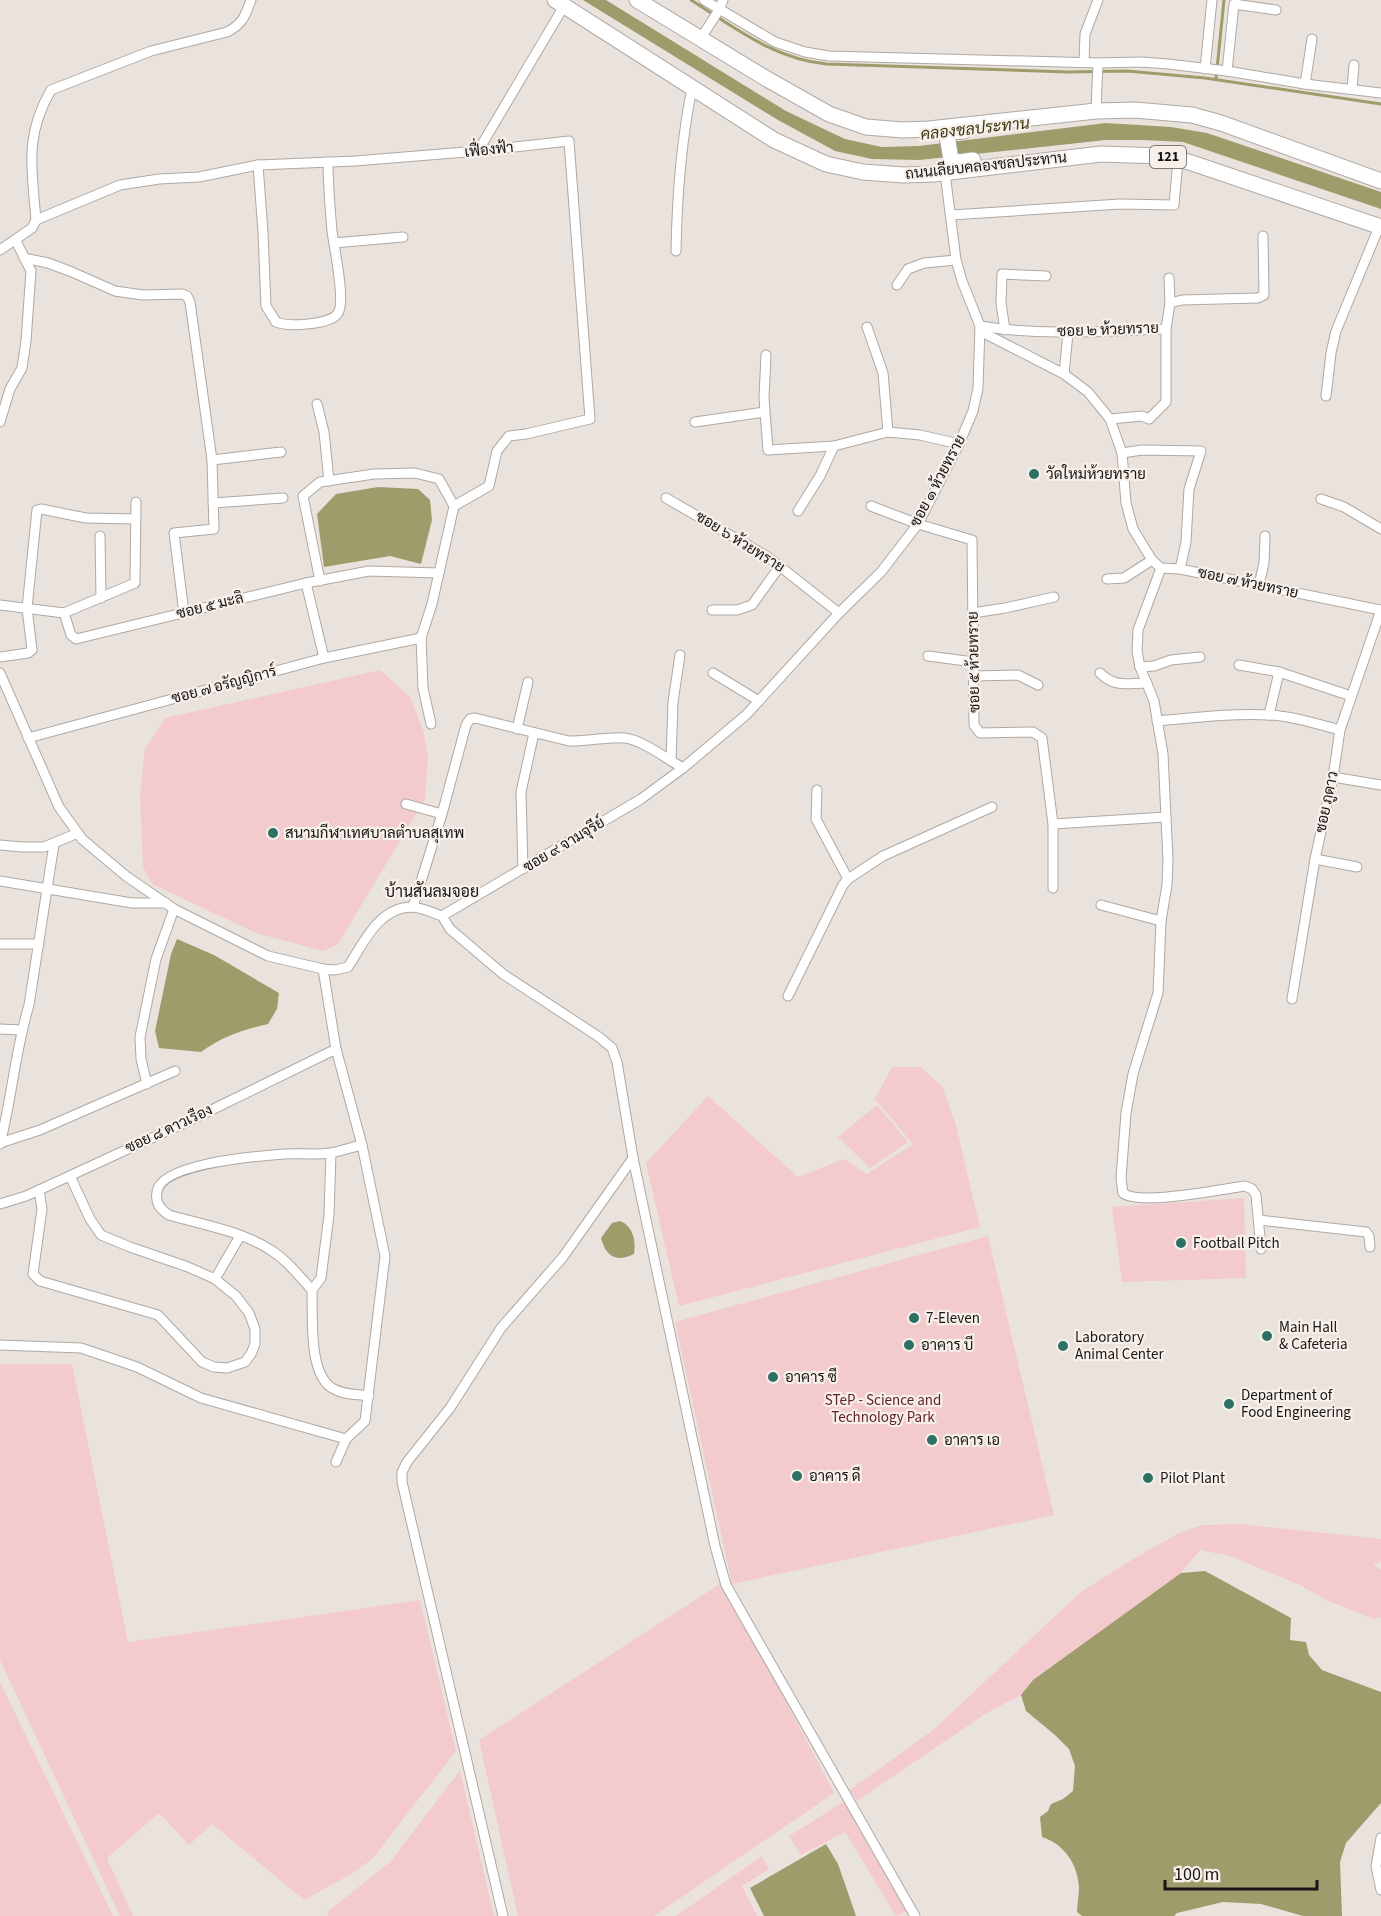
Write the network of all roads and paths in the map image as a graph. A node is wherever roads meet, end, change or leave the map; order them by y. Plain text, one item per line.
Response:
1 (251, 0) edge
2 (637, 0) edge
3 (704, 0) edge
4 (1098, 0) edge
5 (1212, 0) edge
6 (559, 3) edge
7 (720, 8) edge
8 (1276, 10) dead end
9 (701, 38) junction
10 (1312, 39) dead end
11 (1084, 62) junction
12 (1354, 65) dead end
13 (1098, 66) junction
14 (1205, 69) junction
15 (1224, 70) junction
16 (1305, 84) junction
17 (692, 88) junction
18 (1352, 89) junction
19 (1381, 93) edge
20 (1096, 111) junction
21 (1041, 118) junction
22 (866, 127) junction
23 (943, 137) junction
24 (478, 151) junction
25 (1178, 160) junction
26 (328, 162) junction
27 (258, 165) junction
28 (946, 165) junction
29 (1381, 181) edge
30 (951, 215) junction
31 (36, 220) junction
32 (1380, 227) edge
33 (1263, 236) dead end
34 (403, 237) dead end
35 (16, 241) junction
36 (334, 243) junction
37 (0, 250) edge
38 (676, 251) dead end
39 (24, 258) junction
40 (956, 260) junction
41 (1046, 276) dead end
42 (1169, 278) dead end
43 (897, 285) dead end
44 (1170, 303) junction
45 (867, 327) dead end
46 (980, 328) junction
47 (1166, 328) junction
48 (1005, 330) junction
49 (1068, 333) junction
50 (766, 355) dead end
51 (1064, 374) junction
52 (1326, 396) dead end
53 (317, 404) dead end
54 (765, 412) junction
55 (1110, 419) junction
56 (0, 422) edge
57 (694, 422) dead end
58 (888, 432) junction
59 (959, 444) junction
60 (834, 446) junction
61 (281, 452) dead end
62 (1122, 453) junction
63 (212, 460) junction
64 (329, 481) junction
65 (283, 498) dead end
66 (666, 498) dead end
67 (1321, 499) dead end
68 (136, 502) dead end
69 (213, 503) junction
70 (454, 506) junction
71 (871, 506) dead end
72 (798, 511) dead end
73 (136, 519) junction
74 (918, 524) junction
75 (1381, 530) edge
76 (100, 536) dead end
77 (1265, 536) dead end
78 (1152, 560) junction
79 (780, 566) junction
80 (1161, 568) junction
81 (1180, 569) junction
82 (439, 573) junction
83 (1107, 579) dead end
84 (320, 581) junction
85 (306, 583) junction
86 (1259, 585) junction
87 (1054, 597) dead end
88 (101, 598) junction
89 (0, 605) edge
90 (27, 608) junction
91 (712, 610) dead end
92 (1381, 610) edge
93 (64, 613) junction
94 (184, 613) junction
95 (839, 613) junction
96 (973, 613) junction
97 (421, 638) junction
98 (680, 655) dead end
99 (928, 656) dead end
100 (0, 657) edge
101 (1200, 657) dead end
102 (324, 658) junction
103 (974, 662) junction
104 (1239, 665) dead end
105 (1140, 668) junction
106 (1279, 672) junction
107 (713, 673) dead end
108 (1100, 673) dead end
109 (0, 674) edge
110 (974, 676) junction
111 (528, 682) dead end
112 (1148, 683) junction
113 (1038, 685) dead end
114 (4, 693) edge
115 (1351, 696) junction
116 (759, 701) junction
117 (1269, 715) junction
118 (1157, 721) junction
119 (431, 724) dead end
120 (518, 729) junction
121 (1340, 730) junction
122 (534, 733) junction
123 (28, 738) junction
124 (671, 761) junction
125 (683, 768) junction
126 (1333, 777) junction
127 (1381, 785) edge
128 (817, 790) dead end
129 (406, 804) dead end
130 (992, 807) dead end
131 (442, 814) junction
132 (1166, 817) junction
133 (1053, 824) junction
134 (78, 833) junction
135 (54, 844) junction
136 (0, 845) edge
137 (1315, 859) junction
138 (1357, 867) dead end
139 (524, 869) junction
140 (848, 879) junction
141 (0, 881) edge
142 (48, 888) junction
143 (1053, 888) dead end
144 (166, 903) junction
145 (1101, 905) dead end
146 (413, 907) junction
147 (174, 909) junction
148 (442, 916) junction
149 (1161, 921) junction
150 (0, 944) edge
151 (39, 944) junction
152 (323, 969) junction
153 (788, 996) dead end
154 (1292, 999) dead end
155 (0, 1029) edge
156 (21, 1030) junction
157 (336, 1049) junction
158 (175, 1071) dead end
159 (147, 1084) junction
160 (0, 1101) edge
161 (10, 1101) junction
162 (0, 1144) edge
163 (362, 1145) junction
164 (331, 1153) junction
165 (633, 1158) junction
166 (70, 1176) junction
167 (39, 1190) junction
168 (0, 1204) edge
169 (1259, 1220) junction
170 (240, 1236) junction
171 (1370, 1246) dead end
172 (1261, 1249) dead end
173 (215, 1279) junction
174 (312, 1290) junction
175 (0, 1345) edge
176 (369, 1396) junction
177 (346, 1439) junction
178 (336, 1462) dead end
179 (1381, 1838) edge
180 (1381, 1890) edge
181 (503, 1916) edge
182 (915, 1916) edge

1 - 31 street
2 - 9 main road
3 - 7 street
4 - 11 street
5 - 14 street
6 - 17 main road, ถนนเลียบคลองชลประทาน / 121
6 - 24 street
7 - 9 street
7 - 11 street
8 - 15 street
9 - 22 main road
10 - 16 street
11 - 13 street
12 - 18 street
13 - 14 street
13 - 20 street
14 - 15 street
15 - 16 street
16 - 18 street
17 - 28 main road, ถนนเลียบคลองชลประทาน / 121
17 - 38 street
18 - 19 street
20 - 21 main road
20 - 29 main road
21 - 22 main road
21 - 23 main road
22 - 23 main road
23 - 28 main road
24 - 26 street, เฟื่องฟ้า
24 - 70 street, เฟื่องฟ้า
25 - 28 main road, ถนนเลียบคลองชลประทาน / 121
25 - 30 street
25 - 32 main road, ถนนเลียบคลองชลประทาน / 121
26 - 27 street, เฟื่องฟ้า
26 - 36 street
27 - 31 street, เฟื่องฟ้า
27 - 36 street
28 - 30 street, ซอย ๑ ห้วยทราย
30 - 40 street, ซอย ๑ ห้วยทราย
31 - 35 street
32 - 52 street
33 - 44 street, ซอย ๒ ห้วยทราย
34 - 36 street
35 - 37 street
35 - 39 street
39 - 56 street
39 - 63 street
40 - 43 street
40 - 46 street, ซอย ๑ ห้วยทราย
41 - 48 street
42 - 44 street
44 - 47 street, ซอย ๒ ห้วยทราย
45 - 58 street
46 - 48 street, ซอย ๒ ห้วยทราย
46 - 51 street
46 - 59 street, ซอย ๑ ห้วยทราย
47 - 49 street, ซอย ๒ ห้วยทราย
47 - 55 street
48 - 49 street, ซอย ๒ ห้วยทราย
49 - 51 street
50 - 54 street
51 - 55 street
53 - 64 street
54 - 57 street
54 - 60 street
55 - 62 street
58 - 59 street
58 - 60 street
59 - 74 street, ซอย ๑ ห้วยทราย
60 - 72 street
61 - 63 street
62 - 78 street
62 - 81 street
63 - 69 street
64 - 70 street
64 - 84 street
65 - 69 street
66 - 79 street, ซอย ๖ ห้วยทราย
67 - 75 street
68 - 73 street
69 - 94 street
70 - 82 street
71 - 74 street
73 - 88 street
73 - 90 street
74 - 95 street, ซอย ๑ ห้วยทราย
74 - 96 street, ซอย ๕ ห้วยทราย
76 - 88 street
77 - 86 street
78 - 80 street
78 - 83 street
79 - 91 street
79 - 95 street, ซอย ๖ ห้วยทราย
80 - 81 street, ซอย ๗ ห้วยทราย
80 - 105 street
81 - 86 street, ซอย ๗ ห้วยทราย
82 - 84 street, ซอย ๕ มะลิ
82 - 97 street
84 - 85 street, ซอย ๕ มะลิ
85 - 94 street, ซอย ๕ มะลิ
85 - 102 street
86 - 92 street, ซอย ๗ ห้วยทราย
87 - 96 street
88 - 93 street
89 - 90 street
90 - 93 street
90 - 100 street
92 - 115 street, ซอย ภูดาว
93 - 94 street, ซอย ๕ มะลิ
95 - 116 street, ซอย ๑ ห้วยทราย
96 - 103 street, ซอย ๕ ห้วยทราย
97 - 102 street, ซอย ๗ อรัญญิการ์
97 - 119 street
98 - 124 street
99 - 103 street
101 - 105 street
102 - 123 street, ซอย ๗ อรัญญิการ์
103 - 110 street, ซอย ๕ ห้วยทราย
104 - 106 street
105 - 112 street
106 - 115 street
106 - 117 street
107 - 116 street
108 - 112 street
109 - 114 street
110 - 113 street
110 - 133 street, ซอย ๕ ห้วยทราย
111 - 120 street
112 - 118 street
114 - 123 street
115 - 121 street, ซอย ภูดาว
116 - 125 street, ซอย ๑ ห้วยทราย
117 - 118 street
117 - 121 street
118 - 132 street
120 - 122 street
120 - 131 street
121 - 126 street, ซอย ภูดาว
122 - 124 street
122 - 139 street
123 - 134 street
124 - 125 street
125 - 139 street, ซอย ๙ จามจุรีย์
126 - 127 street
126 - 137 street, ซอย ภูดาว
128 - 140 street
129 - 131 street
130 - 140 street
131 - 146 street
132 - 133 street
132 - 149 street
133 - 143 street, ซอย ๕ ห้วยทราย
134 - 135 street
134 - 144 street
135 - 136 street
135 - 142 street
137 - 138 street
137 - 154 street, ซอย ภูดาว
139 - 148 street, ซอย ๙ จามจุรีย์
140 - 153 street
141 - 142 street
142 - 144 street
142 - 151 street
144 - 147 street
145 - 149 street
146 - 148 street
146 - 152 street
147 - 152 street
147 - 159 street
148 - 165 street
149 - 169 street
150 - 151 street
151 - 156 street
152 - 157 street
155 - 156 street
156 - 161 street
157 - 163 street
157 - 166 street, ซอย ๘ ดาวเรือง
158 - 159 street
159 - 162 street
160 - 161 street
161 - 162 street
163 - 164 street
163 - 176 street
164 - 170 street
164 - 174 street
165 - 181 street
165 - 182 street
166 - 167 street, ซอย ๘ ดาวเรือง
166 - 173 street
167 - 168 street, ซอย ๘ ดาวเรือง
167 - 173 street
169 - 171 street
169 - 172 street
170 - 173 street
170 - 174 street
174 - 176 street
175 - 177 street
176 - 177 street
177 - 178 street
179 - 180 street

